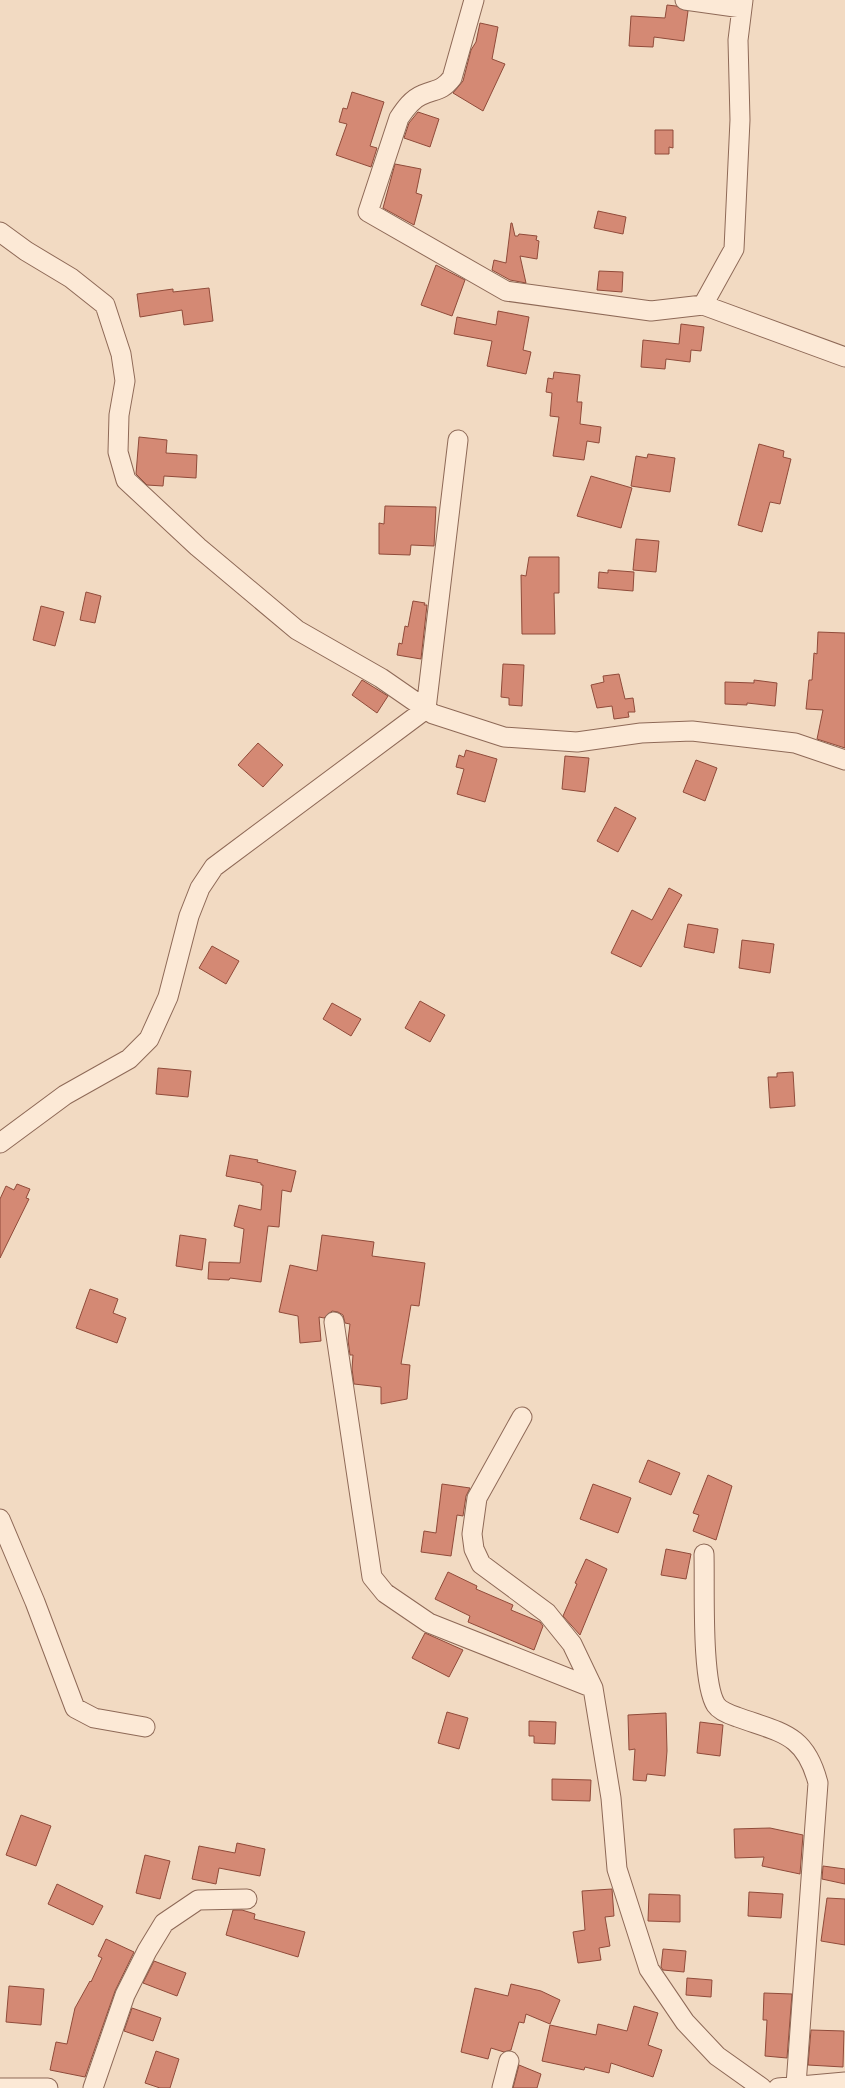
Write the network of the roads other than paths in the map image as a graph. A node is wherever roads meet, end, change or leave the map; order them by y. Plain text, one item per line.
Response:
1 (474, 0) edge
2 (686, 0) edge
3 (743, 4) edge
4 (0, 232) edge
5 (703, 305) junction
6 (845, 357) edge
7 (458, 440) dead end
8 (426, 709) junction
9 (845, 760) edge
10 (0, 1143) edge
11 (334, 1322) dead end
12 (522, 1417) dead end
13 (0, 1519) edge
14 (704, 1554) dead end
15 (593, 1688) junction
16 (145, 1727) dead end
17 (247, 1899) dead end
18 (508, 2061) dead end
19 (845, 2082) edge
20 (787, 2087) edge
21 (0, 2088) edge
22 (48, 2088) edge
23 (93, 2088) edge
24 (502, 2088) edge
25 (762, 2088) edge

1 - 5 street
2 - 3 street
3 - 5 street
4 - 8 street
5 - 6 street
7 - 8 street
8 - 9 street
8 - 10 street
11 - 15 street
12 - 15 street
13 - 16 street
14 - 20 street
15 - 25 street
17 - 23 street
18 - 24 street
19 - 20 street
21 - 22 street

